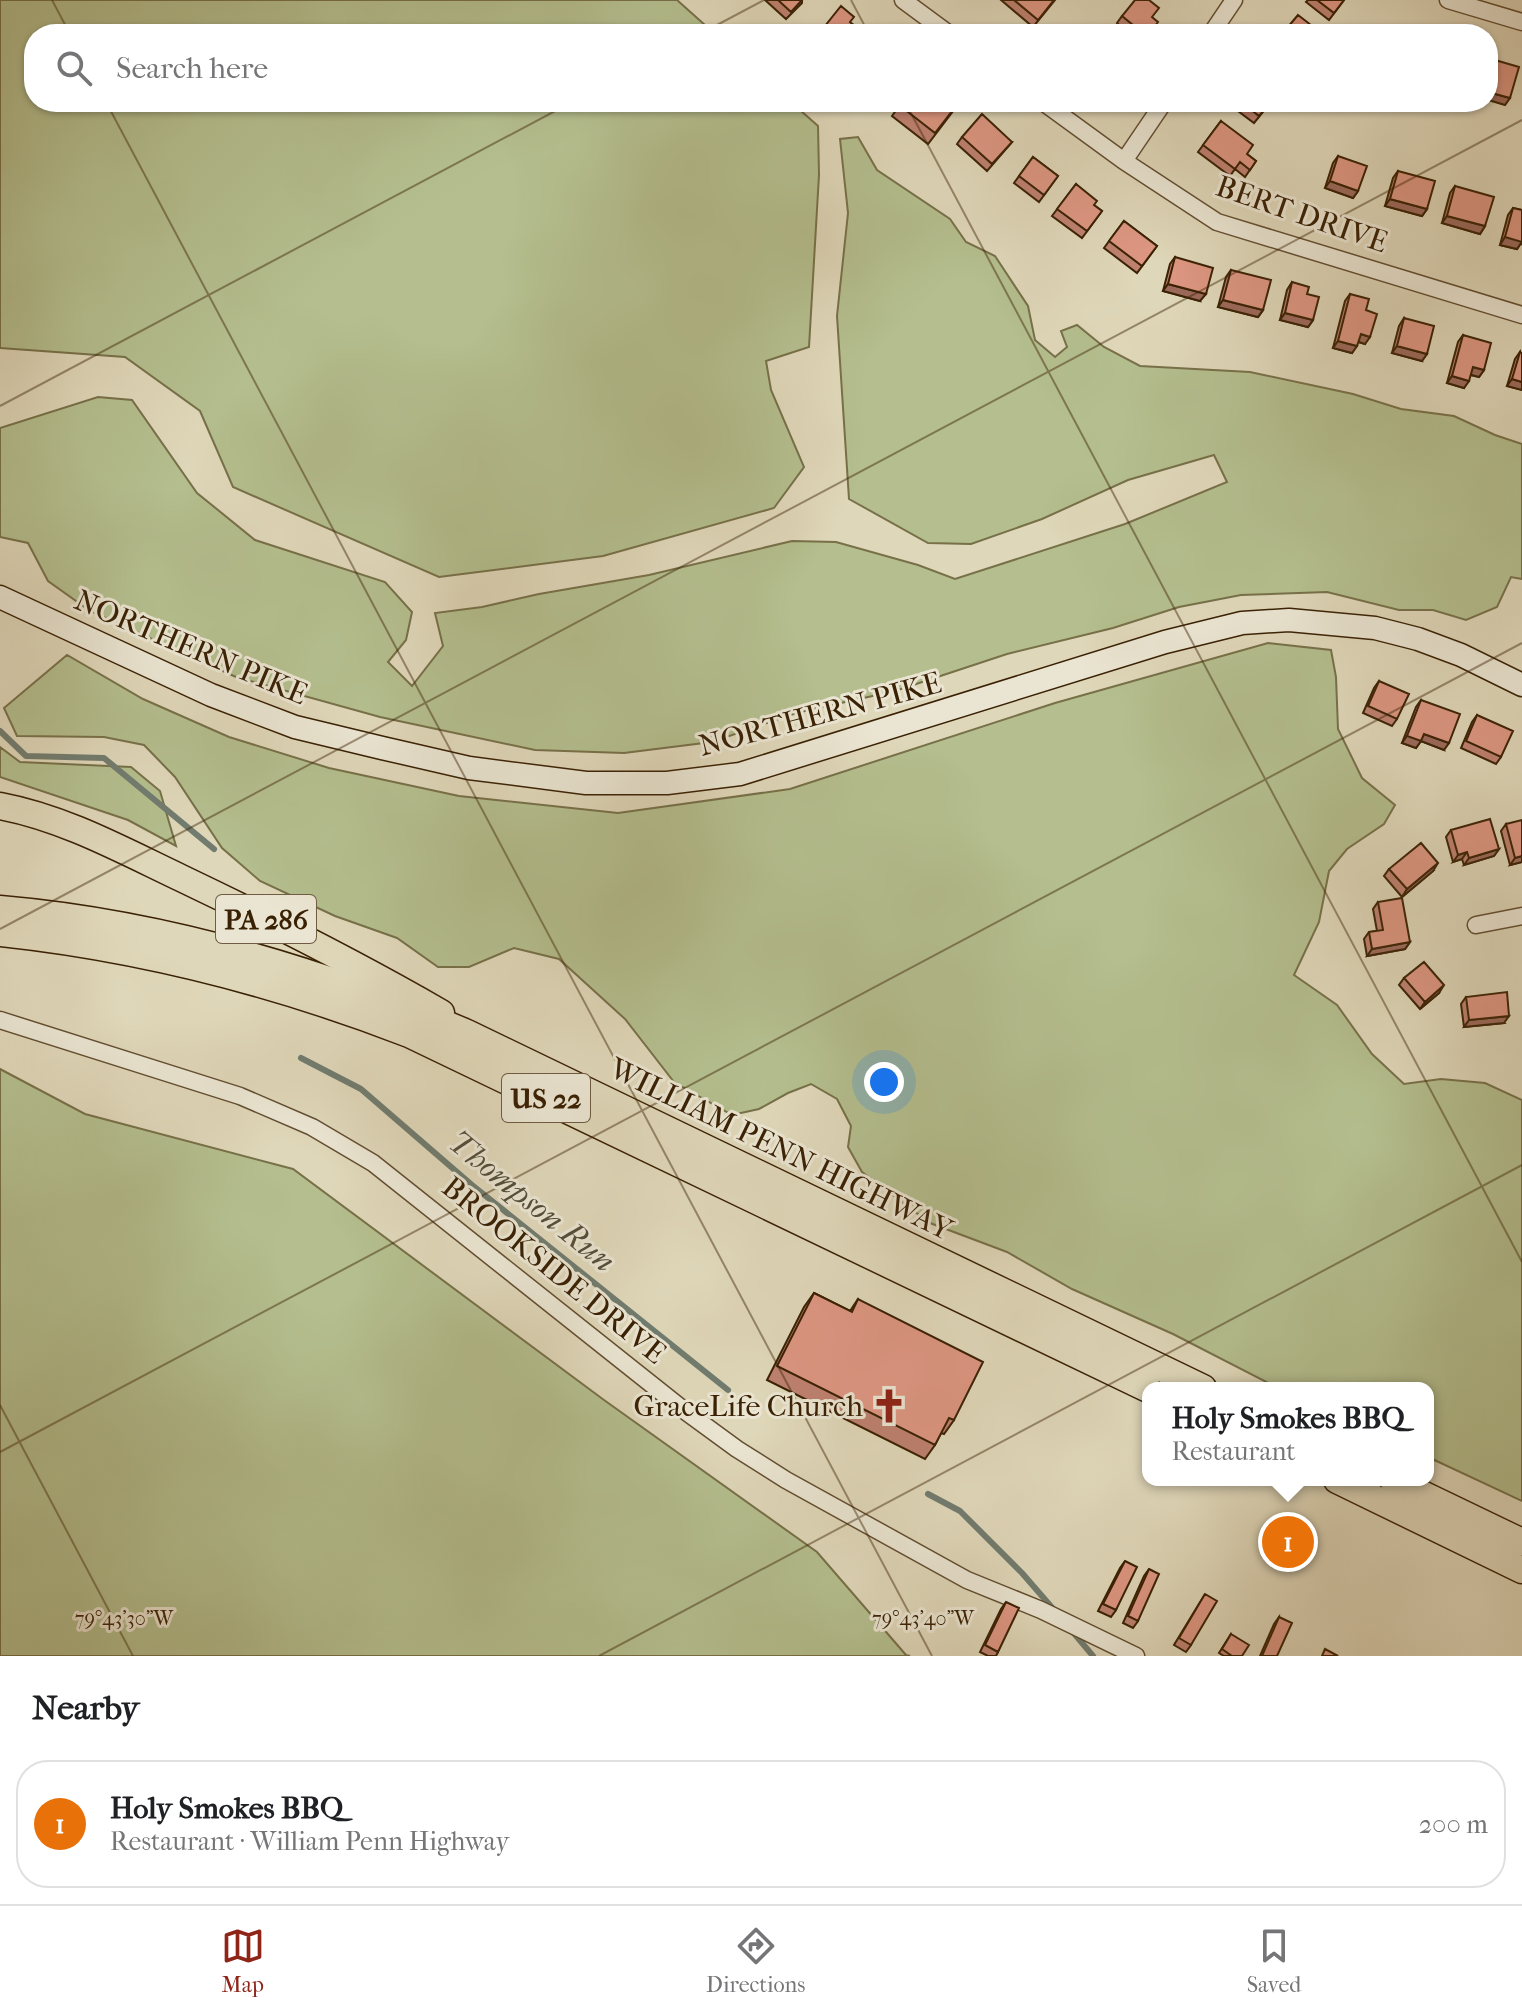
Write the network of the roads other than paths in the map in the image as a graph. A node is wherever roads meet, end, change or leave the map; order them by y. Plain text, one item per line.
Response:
1 (903, 0) edge
2 (1234, 0) edge
3 (1448, 0) edge
4 (1522, 22) edge
5 (935, 24) edge
6 (1218, 24) edge
7 (1057, 112) edge
8 (1157, 112) edge
9 (1124, 161) junction
10 (1522, 315) edge
11 (0, 597) edge
12 (1522, 685) edge
13 (0, 806) edge
14 (0, 909) edge
15 (1522, 916) edge
16 (1476, 925) dead end
17 (0, 933) edge
18 (52, 939) junction
19 (0, 942) edge
20 (0, 1020) edge
21 (520, 1058) junction
22 (1191, 1382) edge
23 (1142, 1386) edge
24 (1349, 1486) edge
25 (1405, 1486) edge
26 (1522, 1542) edge
27 (1522, 1570) edge
28 (1136, 1656) edge

1 - 5 street
2 - 6 street
3 - 4 street
7 - 9 street, BERT DRIVE
8 - 9 street
9 - 10 street, BERT DRIVE
11 - 12 main road, NORTHERN PIKE
13 - 21 main road, PA 286
14 - 21 main road, WILLIAM PENN HIGHWAY / US 22
15 - 16 street
17 - 18 main road, WILLIAM PENN HIGHWAY / US 22
18 - 19 main road
18 - 23 main road, WILLIAM PENN HIGHWAY / US 22
20 - 28 street, BROOKSIDE DRIVE
21 - 22 main road, WILLIAM PENN HIGHWAY / US 22
24 - 27 main road
25 - 26 main road

